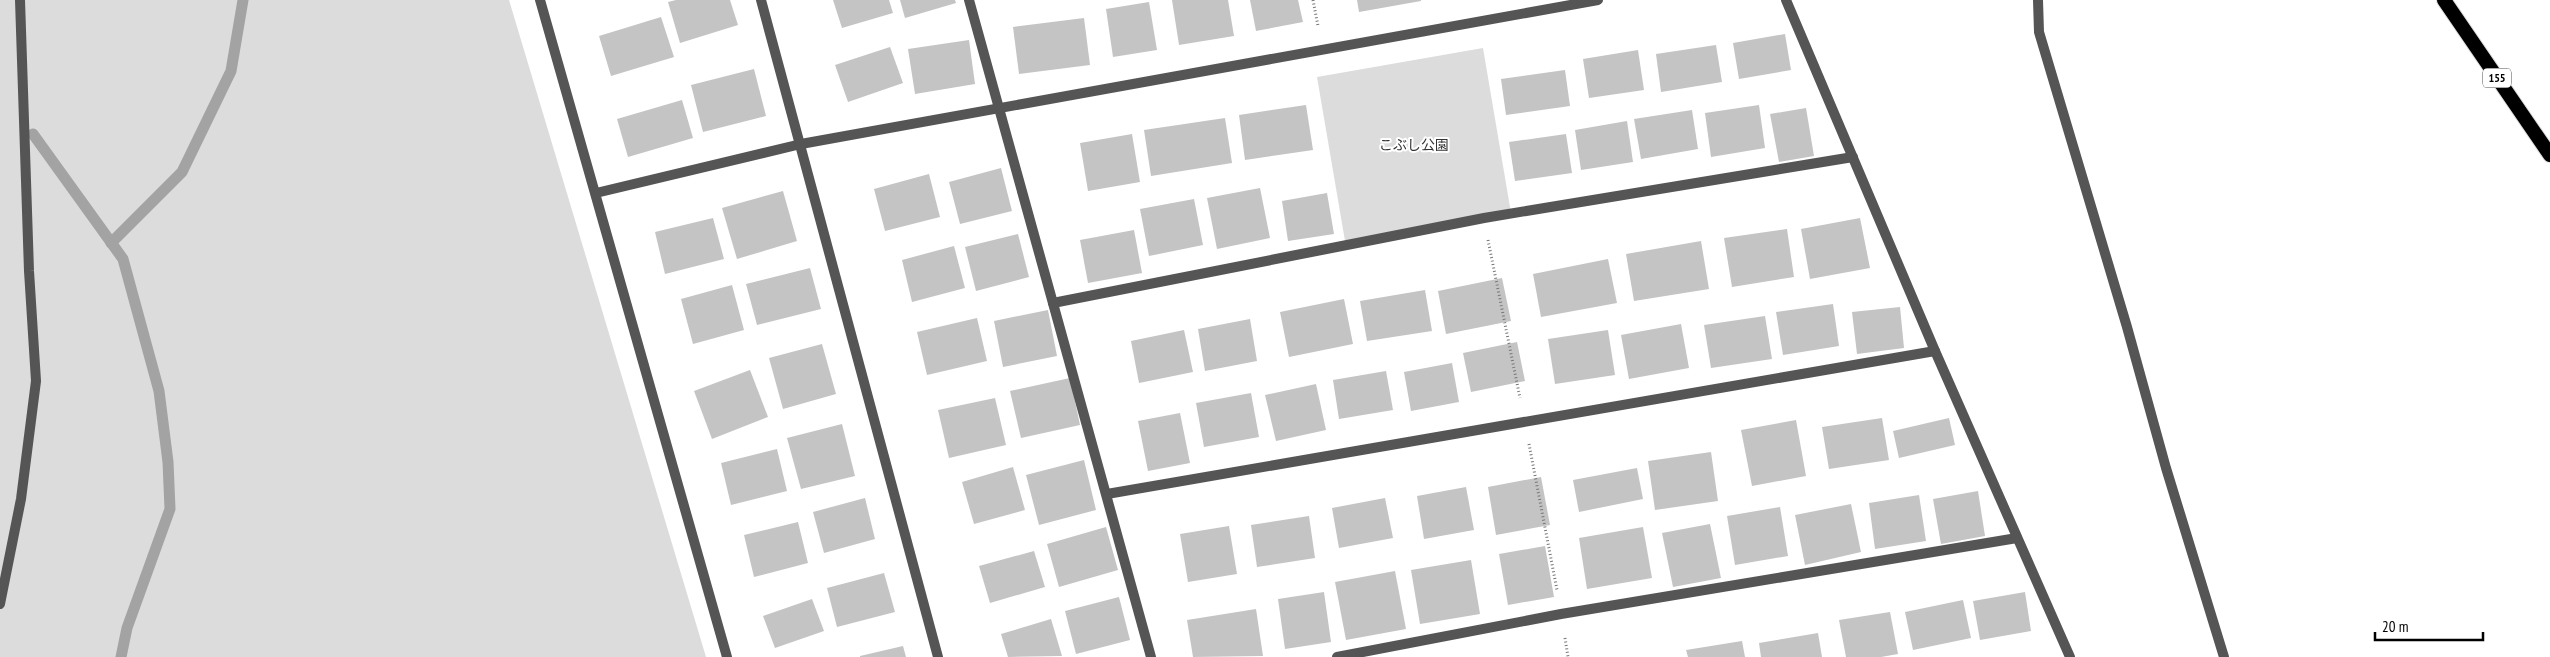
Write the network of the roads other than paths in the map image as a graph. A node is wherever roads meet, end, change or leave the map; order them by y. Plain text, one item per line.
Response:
1 (20, 0) edge
2 (540, 0) edge
3 (761, 0) edge
4 (969, 0) edge
5 (1598, 0) edge
6 (1786, 0) edge
7 (2038, 0) edge
8 (2444, 0) edge
9 (998, 108) junction
10 (801, 144) junction
11 (2550, 155) edge
12 (1853, 157) junction
13 (596, 193) junction
14 (1053, 303) junction
15 (1935, 351) junction
16 (1107, 494) junction
17 (2017, 538) junction
18 (0, 604) edge
19 (727, 657) edge
20 (938, 657) edge
21 (1151, 657) edge
22 (1338, 657) edge
23 (2070, 657) edge
24 (2224, 657) edge

1 - 18 street
2 - 13 street
3 - 10 street
4 - 9 street
5 - 9 street
6 - 12 street
7 - 24 street
8 - 11 highway, 155
9 - 10 street
9 - 14 street
10 - 13 street
10 - 20 street
12 - 14 street
12 - 15 street
13 - 19 street
14 - 16 street
15 - 16 street
15 - 17 street
16 - 21 street
17 - 22 street
17 - 23 street

